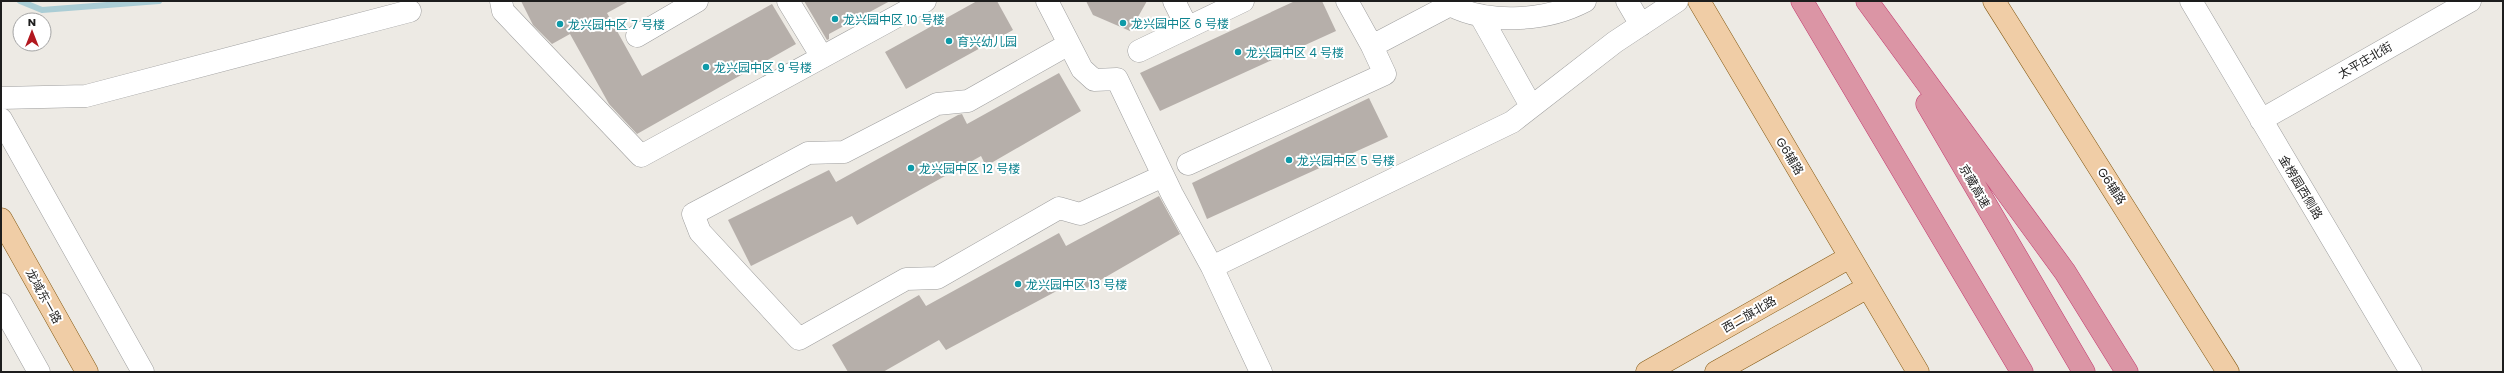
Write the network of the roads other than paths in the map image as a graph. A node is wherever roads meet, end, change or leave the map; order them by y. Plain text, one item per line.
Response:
1 (501, 1) edge
2 (697, 1) edge
3 (788, 1) edge
4 (925, 1) edge
5 (1047, 1) edge
6 (1174, 1) edge
7 (1243, 1) edge
8 (1347, 1) edge
9 (1585, 1) edge
10 (1627, 1) edge
11 (1677, 1) edge
12 (1699, 1) edge
13 (1866, 1) edge
14 (1994, 1) edge
15 (2191, 1) edge
16 (2470, 1) edge
17 (1447, 3) edge
18 (1803, 3) edge
19 (410, 11) dead end
20 (1480, 15) junction
21 (1641, 25) junction
22 (1187, 27) junction
23 (637, 36) dead end
24 (1069, 44) junction
25 (1372, 46) junction
26 (1139, 50) dead end
27 (822, 57) junction
28 (1, 98) edge
29 (1531, 106) junction
30 (1, 119) edge
31 (2261, 120) junction
32 (1188, 164) dead end
33 (1164, 176) junction
34 (1, 220) edge
35 (1850, 257) junction
36 (1212, 267) junction
37 (1868, 287) junction
38 (1, 304) edge
39 (39, 372) edge
40 (86, 372) edge
41 (143, 372) edge
42 (1261, 372) edge
43 (1647, 372) edge
44 (1716, 372) edge
45 (1918, 372) edge
46 (2022, 372) edge
47 (2084, 372) edge
48 (2127, 372) edge
49 (2228, 372) edge
50 (2411, 372) edge

1 - 27 street
2 - 23 street
3 - 27 street
4 - 27 street
5 - 24 street
6 - 22 street
7 - 22 street
8 - 25 street
9 - 20 street
10 - 21 street
11 - 21 street
12 - 35 main road, G6辅路
13 - 47 highway, 京藏高速
13 - 48 highway
14 - 49 main road, G6辅路
15 - 31 street, 金榜园西侧路
16 - 31 street, 太平庄北街
17 - 20 street
17 - 25 street
18 - 46 highway
19 - 28 street
20 - 29 street
21 - 29 street
22 - 26 street
24 - 33 street
24 - 33 street
25 - 32 street
29 - 36 street
30 - 41 street
31 - 50 street, 金榜园西侧路
33 - 36 street
34 - 40 main road, 龙域东一路
35 - 37 main road, G6辅路
35 - 43 main road, 西二旗北路
36 - 42 street
37 - 44 main road
37 - 45 main road, G6辅路
38 - 39 street

